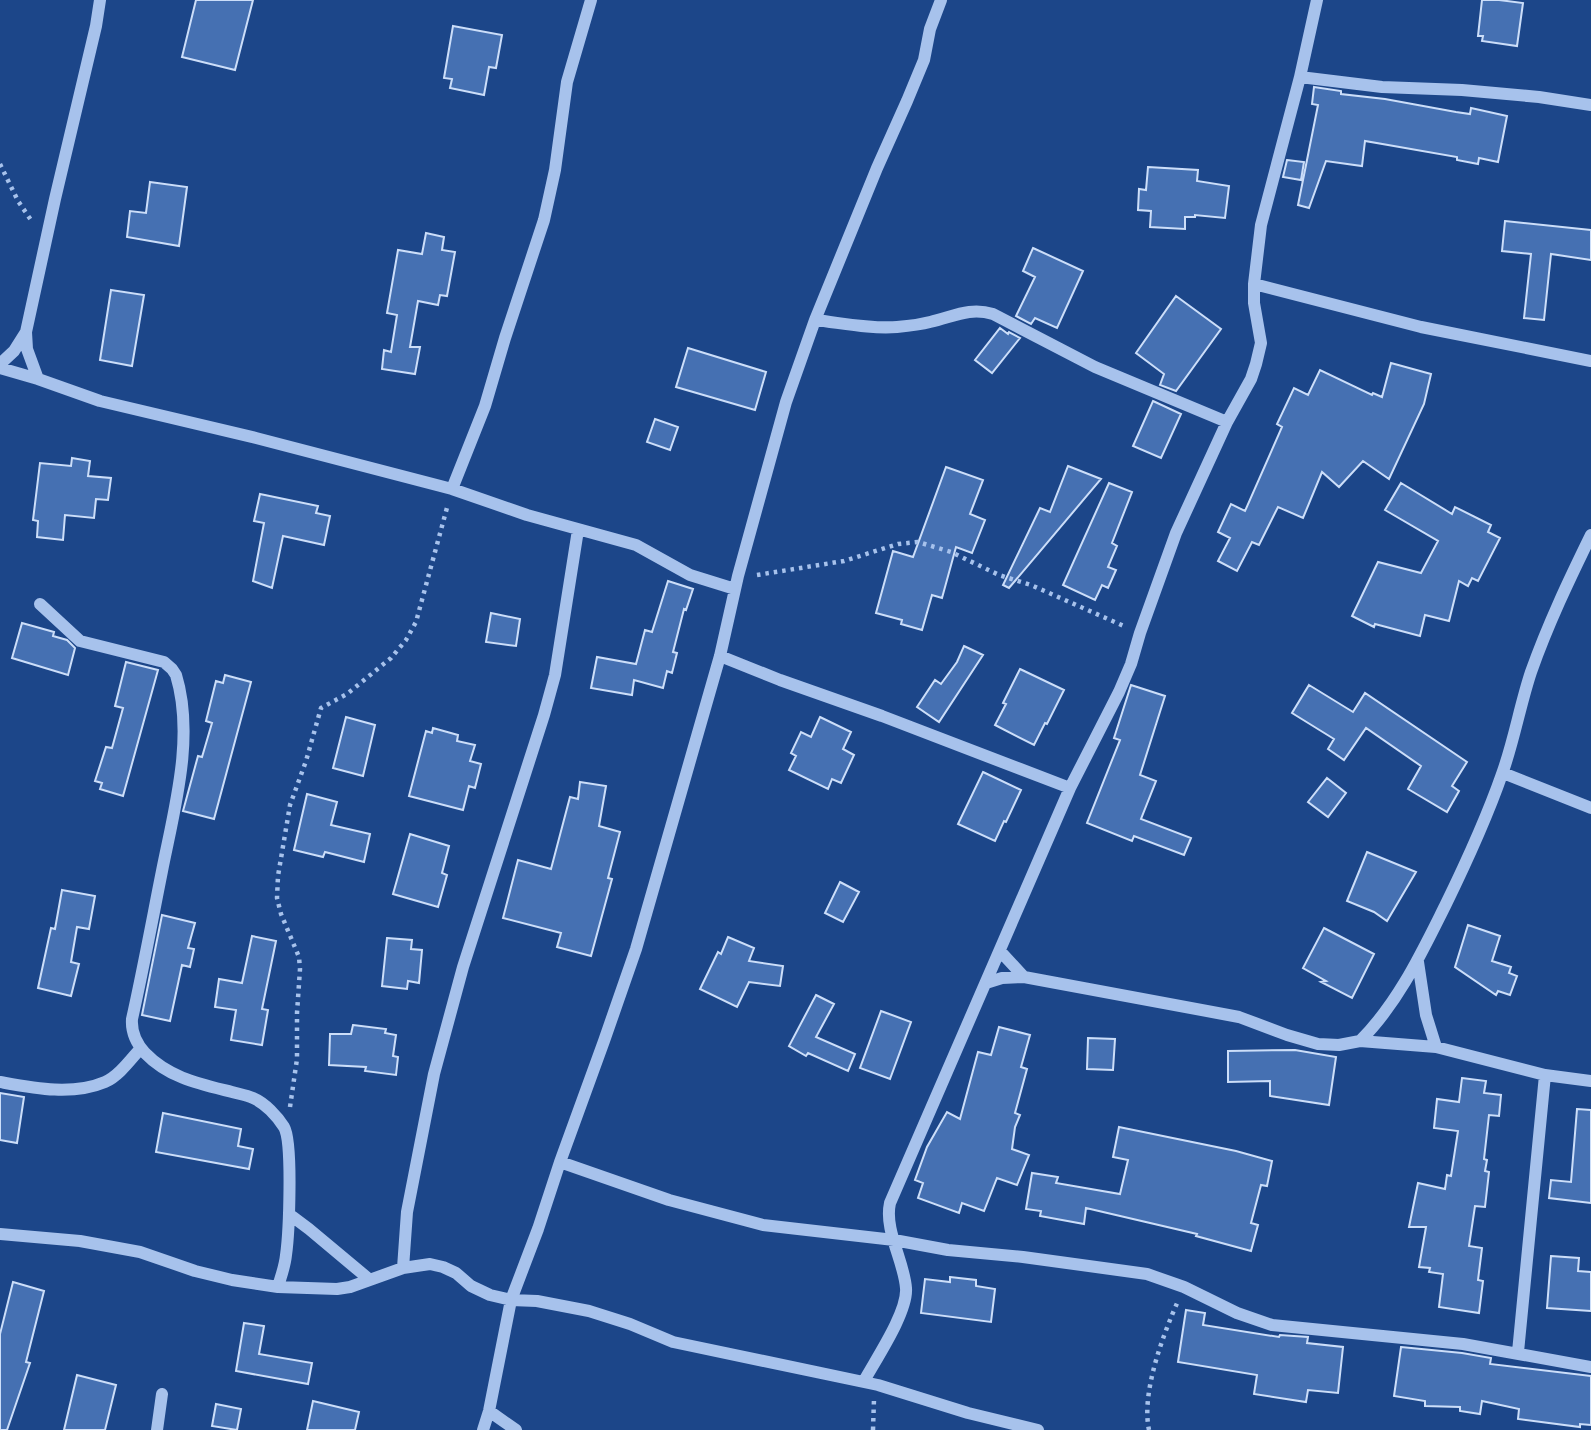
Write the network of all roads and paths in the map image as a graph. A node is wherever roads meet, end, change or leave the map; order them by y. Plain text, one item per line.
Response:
1 (100, 0) edge
2 (591, 0) edge
3 (941, 0) edge
4 (1317, 0) edge
5 (1300, 77) junction
6 (1591, 105) edge
7 (0, 164) edge
8 (46, 241) junction
9 (1254, 284) junction
10 (815, 320) junction
11 (26, 332) junction
12 (1591, 361) edge
13 (0, 366) edge
14 (38, 379) junction
15 (1227, 422) junction
16 (452, 489) junction
17 (578, 530) junction
18 (1591, 535) edge
19 (737, 583) junction
20 (40, 604) dead end
21 (1140, 633) junction
22 (720, 656) junction
23 (1503, 773) junction
24 (1070, 788) junction
25 (1591, 808) edge
26 (1000, 951) junction
27 (1418, 962) junction
28 (1024, 977) junction
29 (986, 983) junction
30 (1360, 1041) junction
31 (1436, 1047) junction
32 (142, 1048) junction
33 (1545, 1075) junction
34 (1591, 1081) edge
35 (0, 1082) edge
36 (286, 1130) junction
37 (560, 1162) junction
38 (289, 1214) junction
39 (0, 1234) edge
40 (894, 1240) junction
41 (403, 1268) junction
42 (370, 1280) junction
43 (278, 1287) junction
44 (1184, 1287) junction
45 (511, 1300) junction
46 (1518, 1352) junction
47 (1591, 1367) edge
48 (864, 1381) junction
49 (878, 1385) junction
50 (162, 1394) dead end
51 (489, 1411) junction
52 (157, 1430) edge
53 (483, 1430) edge
54 (516, 1430) edge
55 (873, 1430) edge
56 (1038, 1430) edge
57 (1149, 1430) edge

1 - 8 street
2 - 16 street
3 - 10 street
4 - 5 street
5 - 6 street
5 - 9 street
7 - 8 path
8 - 11 street
9 - 12 street
9 - 15 street
10 - 15 street
10 - 19 street
11 - 13 street
11 - 14 street
13 - 14 street
14 - 16 street
15 - 21 street
16 - 17 street
16 - 36 path
17 - 19 street
17 - 41 street
18 - 23 street
19 - 21 path
19 - 22 street
20 - 32 street
21 - 24 street
22 - 24 street
22 - 37 street
23 - 25 street
23 - 27 street
24 - 26 street
26 - 28 street
26 - 29 street
27 - 30 street
27 - 31 street
28 - 29 street
28 - 30 street
29 - 40 street
30 - 31 street
31 - 33 street
32 - 35 street
32 - 36 street
33 - 34 street
33 - 46 street
36 - 38 street
37 - 40 street
37 - 45 street
38 - 42 street
38 - 43 street
39 - 43 street
40 - 44 street
40 - 48 street
41 - 42 street
41 - 45 street
42 - 43 street
44 - 46 street
44 - 57 path
45 - 48 street
45 - 51 street
46 - 47 street
48 - 49 street
49 - 55 path
49 - 56 street
50 - 52 street
51 - 53 street
51 - 54 street

